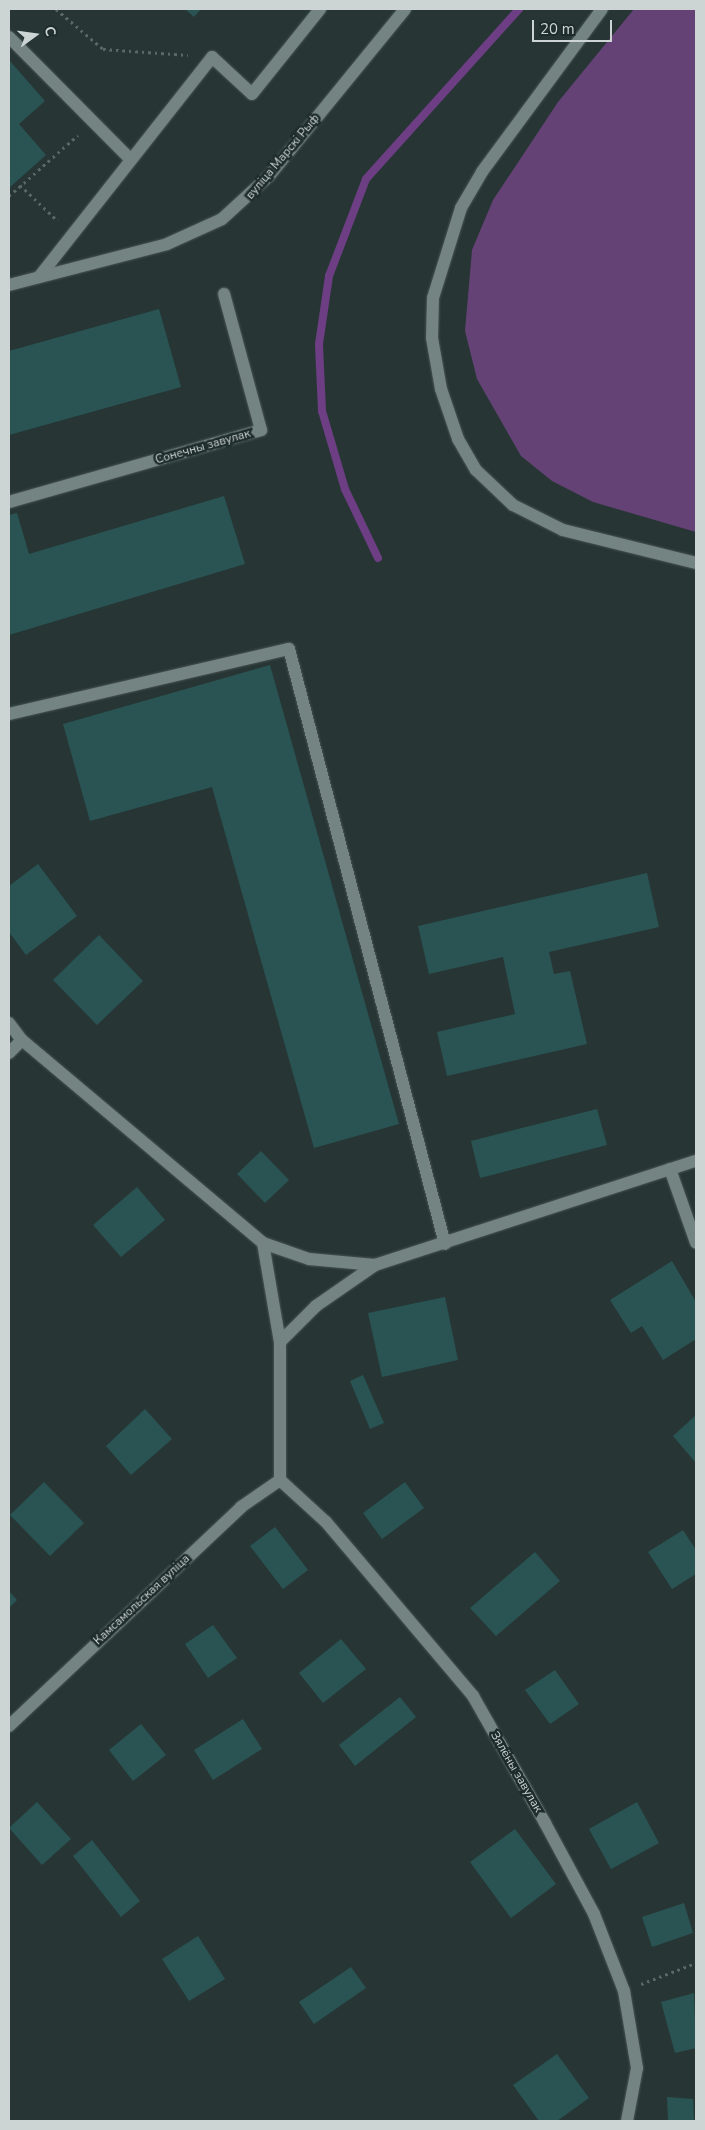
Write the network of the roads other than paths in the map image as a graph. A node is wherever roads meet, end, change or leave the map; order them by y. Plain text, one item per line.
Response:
1 (320, 9) edge
2 (405, 9) edge
3 (602, 9) edge
4 (9, 37) edge
5 (131, 160) junction
6 (39, 277) junction
7 (9, 285) edge
8 (224, 294) dead end
9 (9, 502) edge
10 (696, 563) edge
11 (9, 714) edge
12 (9, 1024) edge
13 (22, 1040) junction
14 (9, 1053) edge
15 (696, 1161) edge
16 (670, 1169) junction
17 (696, 1243) edge
18 (263, 1244) junction
19 (446, 1244) junction
20 (375, 1265) junction
21 (280, 1342) junction
22 (280, 1480) junction
23 (9, 1726) edge
24 (627, 2121) edge

1 - 5 street
2 - 6 street, вуліца Марскі Рыф
3 - 10 street
4 - 5 street
5 - 6 street
6 - 7 street, вуліца Марскі Рыф
8 - 9 street, Сонечны завулак
11 - 19 street
12 - 13 street
13 - 14 street
13 - 18 street
15 - 16 street
16 - 17 street
16 - 19 street
18 - 20 street
18 - 21 street
19 - 20 street
20 - 21 street
21 - 22 street
22 - 23 street, Камсамольская вуліца
22 - 24 street, Зялёны завулак

